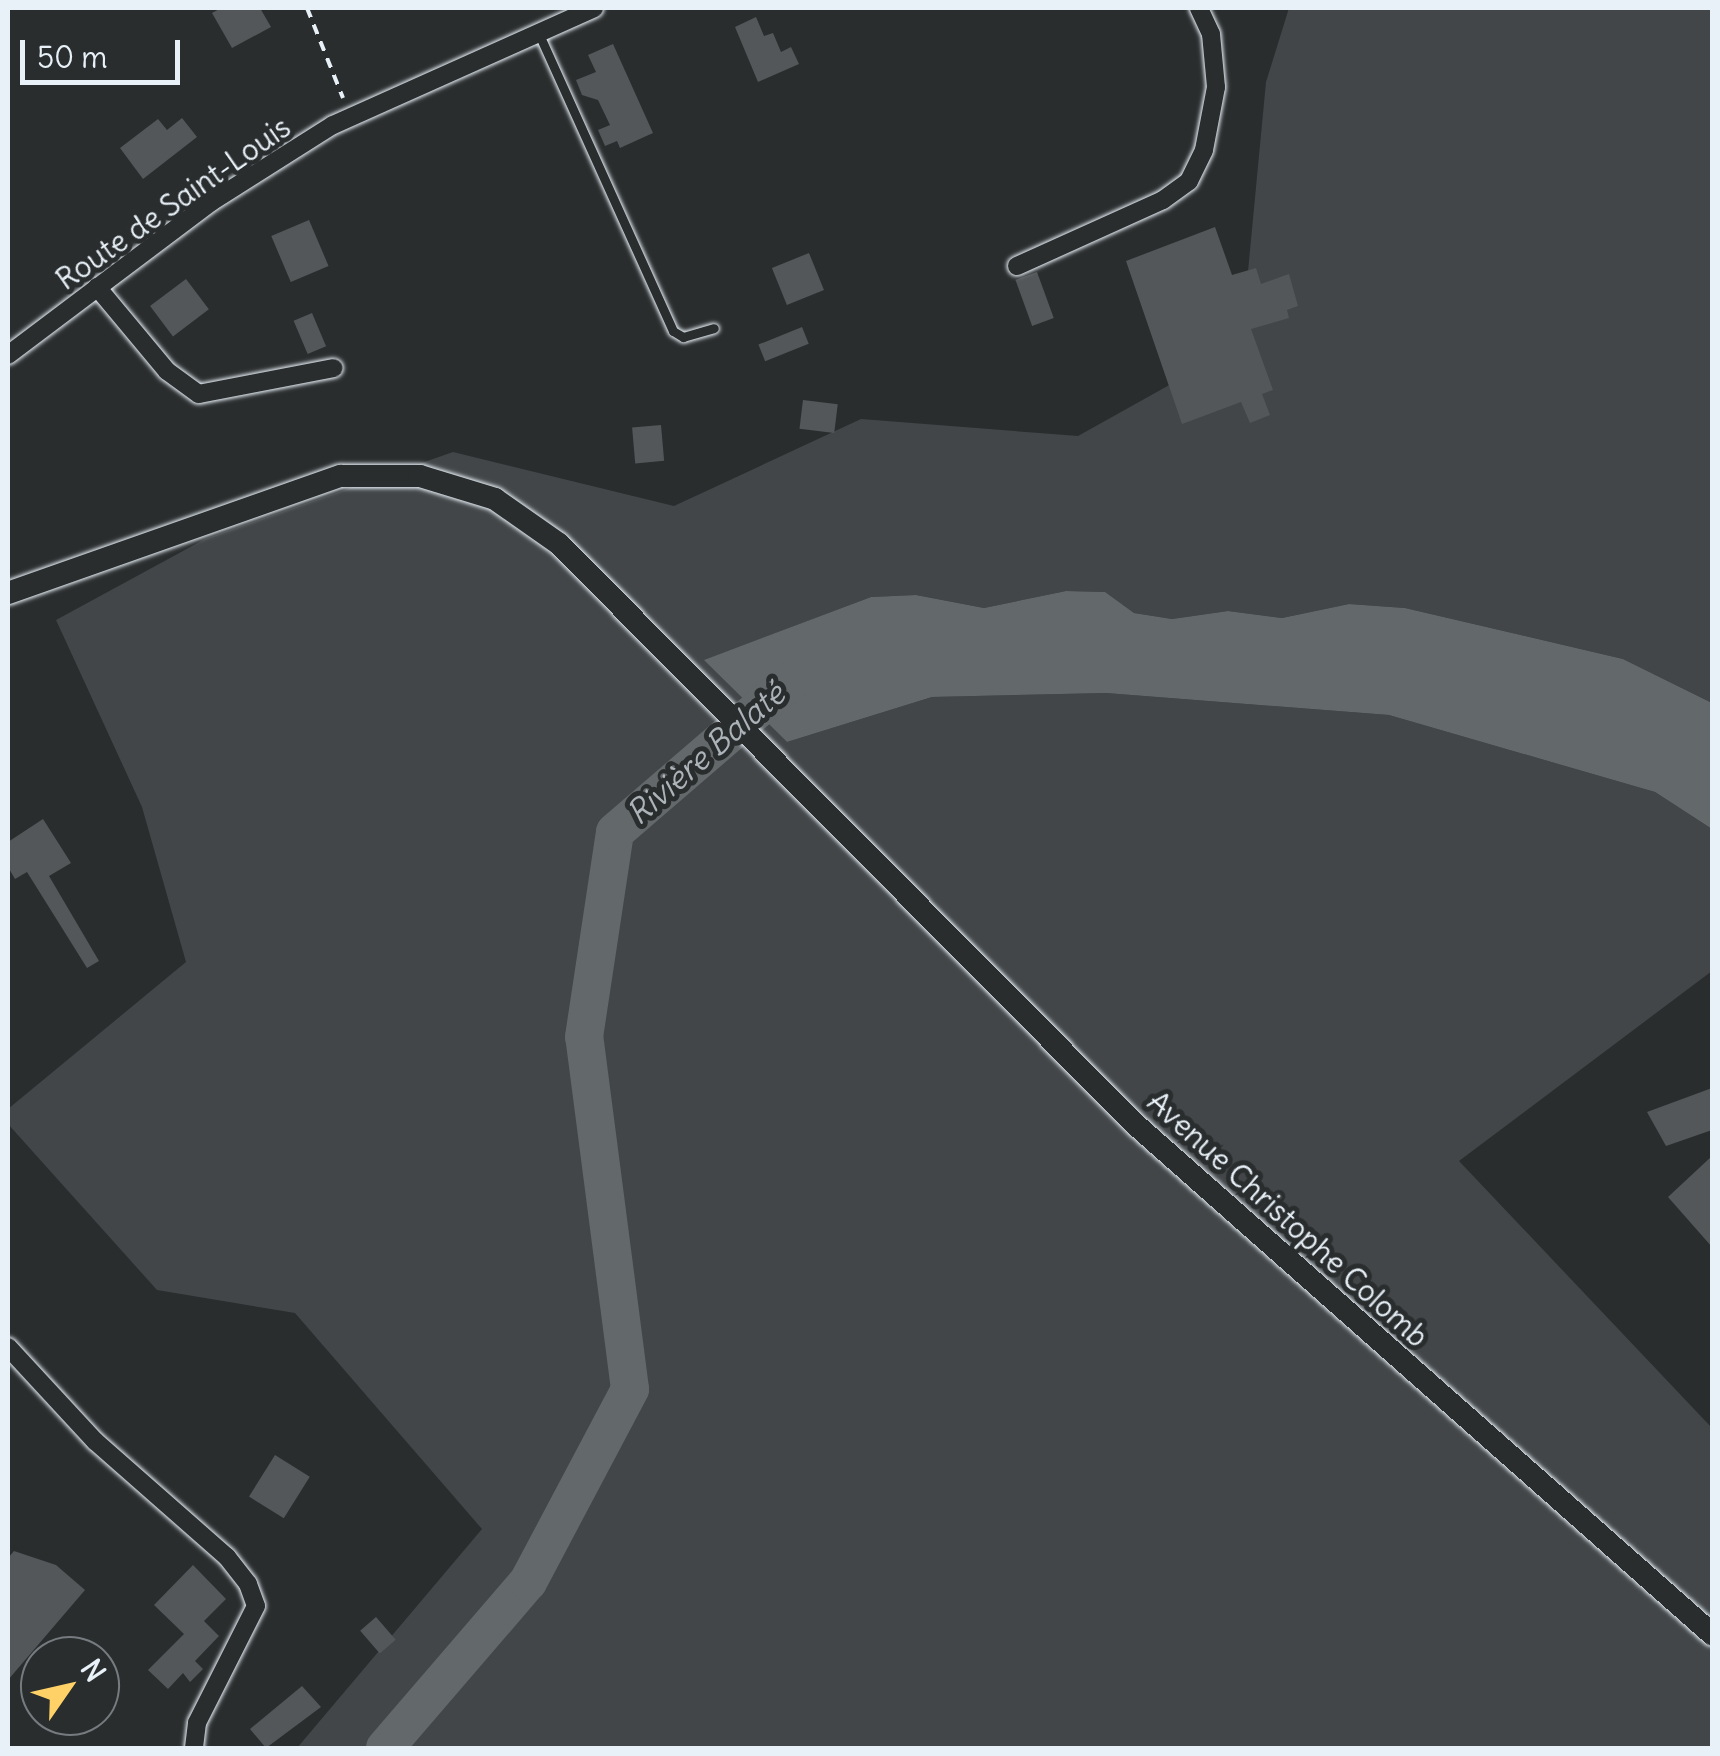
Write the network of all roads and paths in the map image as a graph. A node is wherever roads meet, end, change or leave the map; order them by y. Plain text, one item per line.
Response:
1 (306, 8) edge
2 (594, 8) edge
3 (1199, 8) edge
4 (538, 32) junction
5 (350, 116) junction
6 (1017, 266) dead end
7 (97, 287) junction
8 (714, 328) dead end
9 (8, 354) edge
10 (334, 368) dead end
11 (8, 594) edge
12 (8, 1347) edge
13 (1712, 1634) edge
14 (194, 1748) edge

1 - 5 path
2 - 4 street, Route de Saint-Louis
3 - 6 street
4 - 5 street, Route de Saint-Louis
4 - 8 lane
5 - 7 street, Route de Saint-Louis
7 - 9 street, Route de Saint-Louis
7 - 10 street
11 - 13 street, Avenue Christophe Colomb
12 - 14 street

